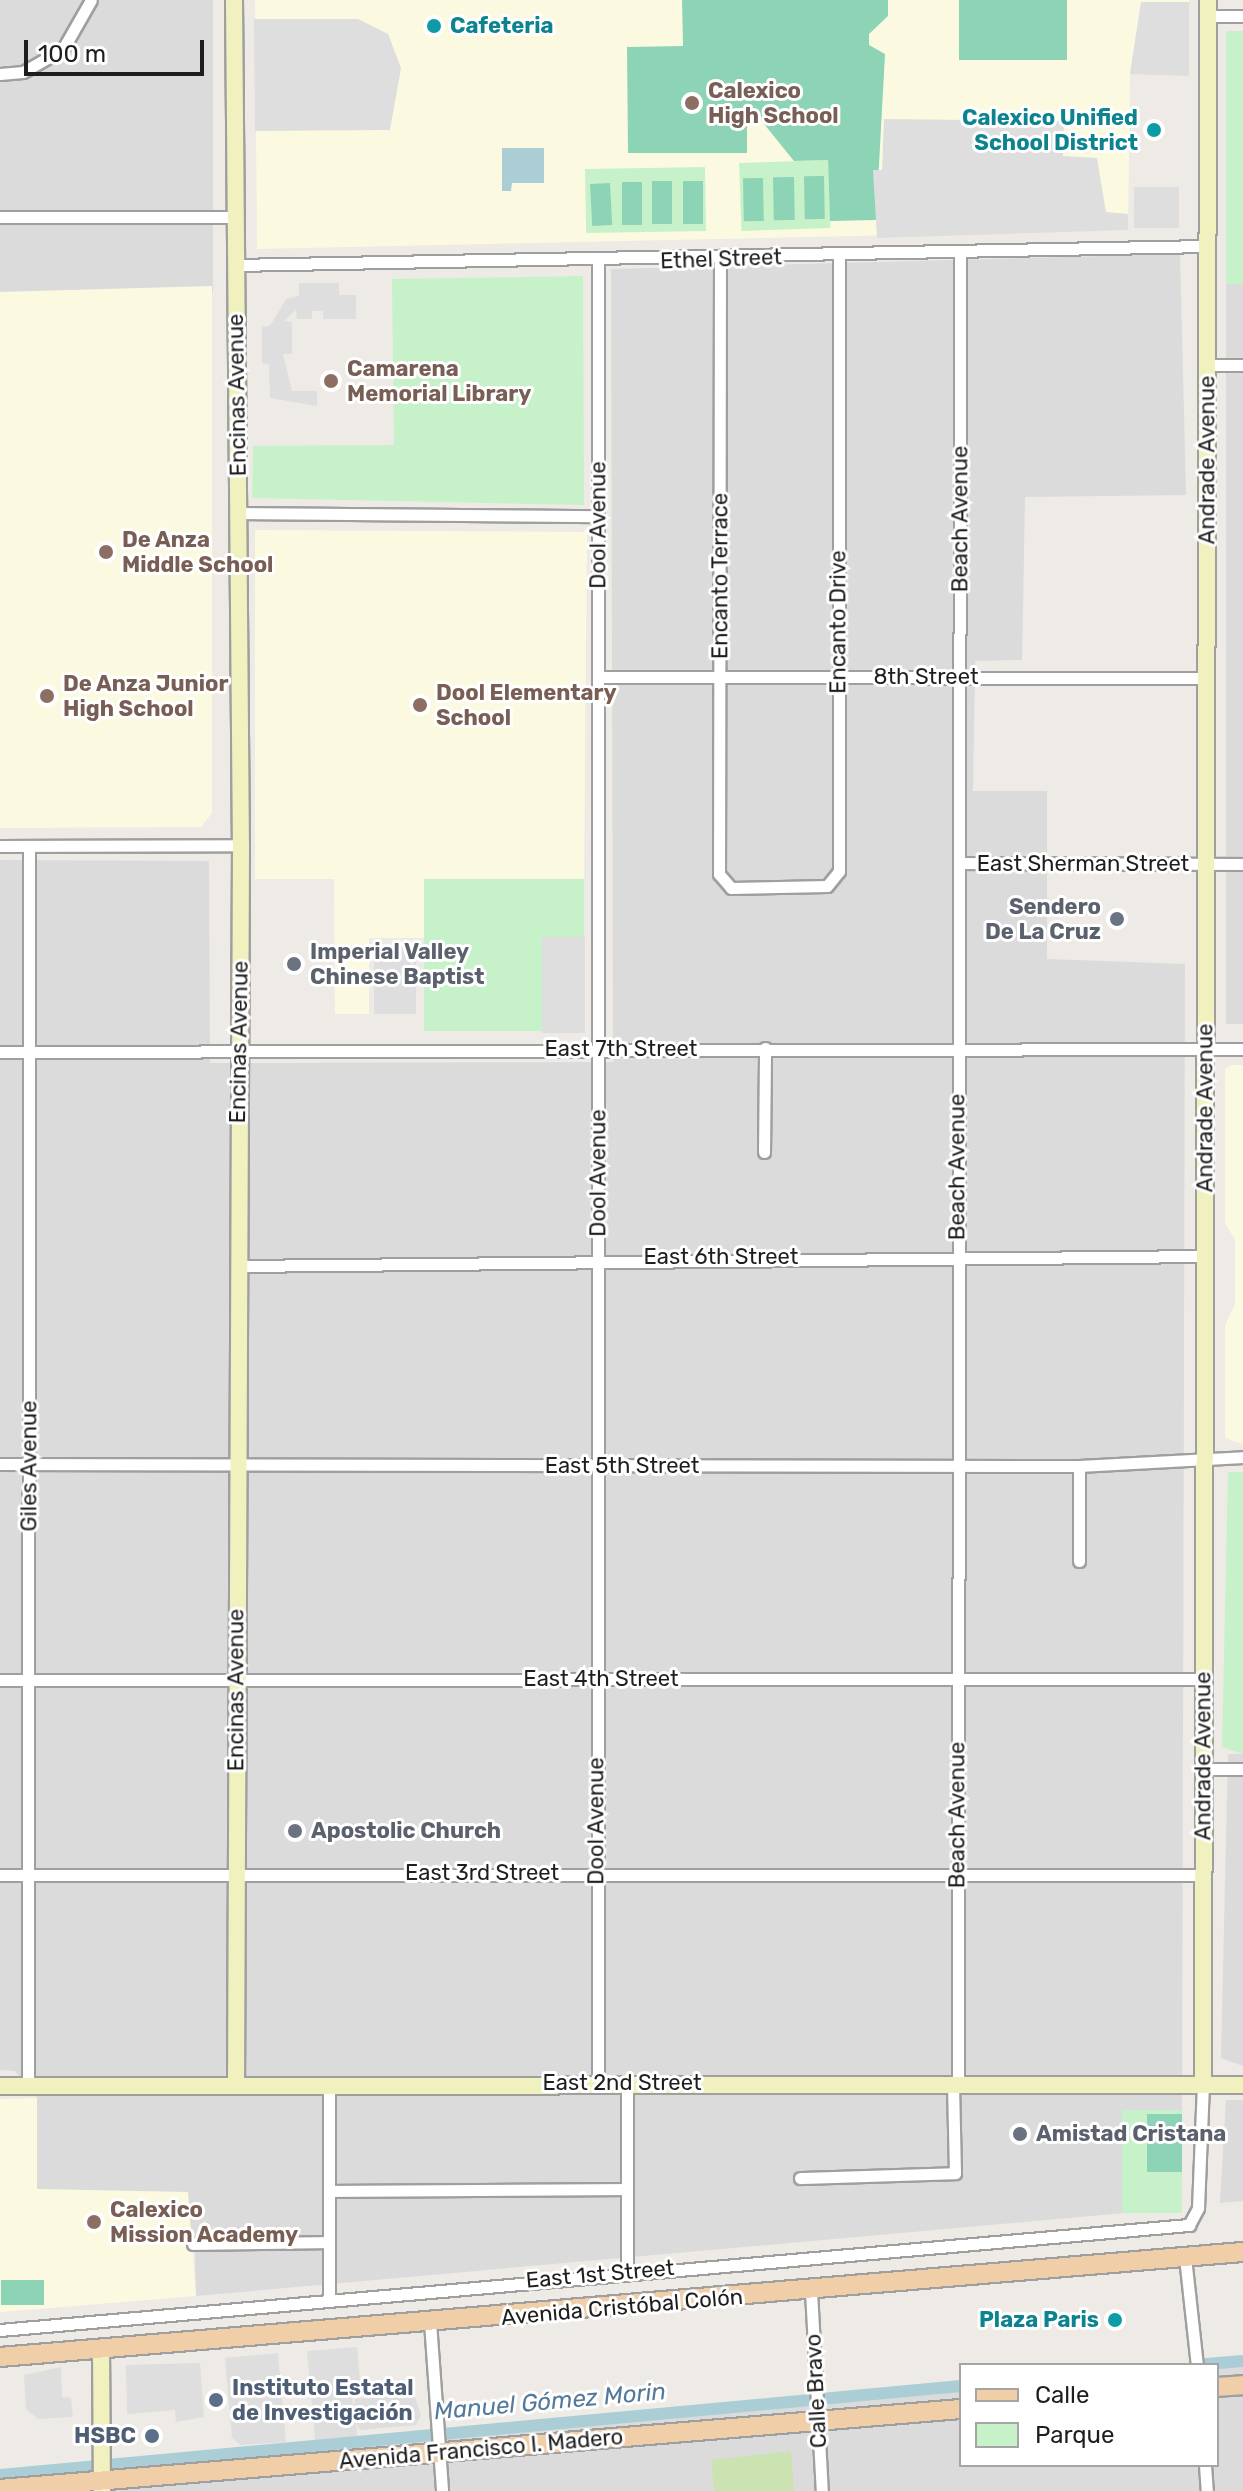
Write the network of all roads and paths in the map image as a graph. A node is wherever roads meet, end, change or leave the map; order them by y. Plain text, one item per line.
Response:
1 (91, 0) edge
2 (234, 0) edge
3 (1208, 8) edge
4 (1243, 16) edge
5 (0, 74) edge
6 (0, 217) edge
7 (234, 217) junction
8 (1206, 246) junction
9 (960, 251) junction
10 (839, 255) junction
11 (720, 259) junction
12 (598, 263) junction
13 (235, 265) junction
14 (1207, 365) junction
15 (1243, 365) edge
16 (241, 513) junction
17 (598, 516) junction
18 (599, 677) junction
19 (720, 677) junction
20 (838, 677) junction
21 (960, 678) junction
22 (1206, 678) junction
23 (241, 845) junction
24 (0, 846) edge
25 (29, 846) junction
26 (959, 863) junction
27 (1206, 864) junction
28 (1243, 864) edge
29 (731, 888) joint
30 (765, 1048) junction
31 (599, 1049) junction
32 (957, 1049) junction
33 (1205, 1049) junction
34 (1243, 1049) edge
35 (238, 1051) junction
36 (0, 1052) edge
37 (30, 1052) junction
38 (764, 1152) dead end
39 (958, 1256) junction
40 (1206, 1256) junction
41 (598, 1261) junction
42 (237, 1266) junction
43 (1243, 1457) edge
44 (1205, 1460) junction
45 (0, 1464) edge
46 (29, 1464) junction
47 (237, 1465) junction
48 (597, 1466) junction
49 (958, 1466) junction
50 (1079, 1466) junction
51 (1079, 1561) dead end
52 (597, 1678) junction
53 (957, 1679) junction
54 (1202, 1679) junction
55 (0, 1680) edge
56 (28, 1680) junction
57 (235, 1680) junction
58 (1203, 1769) junction
59 (1243, 1769) edge
60 (596, 1873) junction
61 (238, 1874) junction
62 (0, 1875) edge
63 (29, 1875) junction
64 (1203, 1875) junction
65 (956, 1876) junction
66 (598, 2083) junction
67 (627, 2083) junction
68 (955, 2083) junction
69 (236, 2085) junction
70 (329, 2085) junction
71 (1203, 2085) junction
72 (1243, 2085) edge
73 (0, 2086) edge
74 (28, 2086) junction
75 (800, 2178) dead end
76 (626, 2189) junction
77 (329, 2191) junction
78 (1196, 2216) joint
79 (329, 2242) junction
80 (193, 2244) dead end
81 (1243, 2252) edge
82 (1185, 2257) junction
83 (627, 2272) junction
84 (811, 2291) junction
85 (329, 2298) junction
86 (430, 2322) junction
87 (0, 2330) edge
88 (101, 2349) junction
89 (0, 2360) edge
90 (1197, 2363) edge
91 (1243, 2385) edge
92 (1219, 2387) edge
93 (959, 2409) edge
94 (817, 2422) junction
95 (439, 2453) junction
96 (1205, 2467) edge
97 (102, 2485) edge
98 (0, 2489) edge
99 (442, 2491) edge
100 (822, 2491) edge
101 (1207, 2491) edge

1 - 5 street
2 - 7 street, Encinas Avenue
3 - 4 street
3 - 8 street, Andrade Avenue
6 - 7 street
7 - 13 street, Encinas Avenue
8 - 9 street, Ethel Street
8 - 14 street, Andrade Avenue
9 - 10 street, Ethel Street
9 - 21 street, Beach Avenue
10 - 11 street, Ethel Street
10 - 20 street, Encanto Drive
11 - 12 street, Ethel Street
11 - 19 street, Encanto Terrace
12 - 13 street, Ethel Street
12 - 17 street, Dool Avenue
13 - 16 street, Encinas Avenue
14 - 15 street
14 - 22 street, Andrade Avenue
16 - 17 street
16 - 23 street, Encinas Avenue
17 - 18 street, Dool Avenue
18 - 19 street, 8th Street
18 - 31 street, Dool Avenue
19 - 20 street, 8th Street
19 - 29 street, Encanto Terrace
20 - 21 street, 8th Street
20 - 29 street, Encanto Drive
21 - 22 street, 8th Street
21 - 26 street, Beach Avenue
22 - 27 street, Andrade Avenue
23 - 25 street
23 - 35 street, Encinas Avenue
24 - 25 street
25 - 37 street, Giles Avenue
26 - 27 street, East Sherman Street
26 - 32 street, Beach Avenue
27 - 28 street, East Sherman Street
27 - 33 street, Andrade Avenue
30 - 31 street, East 7th Street
30 - 32 street, East 7th Street
30 - 38 street
31 - 35 street, East 7th Street
31 - 41 street, Dool Avenue
32 - 33 street, East 7th Street
32 - 39 street, Beach Avenue
33 - 34 street, East 7th Street
33 - 40 street, Andrade Avenue
35 - 37 street, East 7th Street
35 - 42 street, Encinas Avenue
36 - 37 street, East 7th Street
37 - 46 street, Giles Avenue
39 - 40 street, East 6th Street
39 - 41 street, East 6th Street
39 - 49 street, Beach Avenue
40 - 44 street, Andrade Avenue
41 - 42 street, East 6th Street
41 - 48 street, Dool Avenue
42 - 47 street, Encinas Avenue
43 - 44 street, East 5th Street
44 - 50 street, East 5th Street
44 - 54 street, Andrade Avenue
45 - 46 street, East 5th Street
46 - 47 street, East 5th Street
46 - 56 street, Giles Avenue
47 - 48 street, East 5th Street
47 - 57 street, Encinas Avenue
48 - 49 street, East 5th Street
48 - 52 street, Dool Avenue
49 - 50 street, East 5th Street
49 - 53 street, Beach Avenue
50 - 51 street
52 - 53 street, East 4th Street
52 - 57 street, East 4th Street
52 - 60 street, Dool Avenue
53 - 54 street, East 4th Street
53 - 65 street, Beach Avenue
54 - 58 street, Andrade Avenue
55 - 56 street, East 4th Street
56 - 57 street, East 4th Street
56 - 63 street, Giles Avenue
57 - 61 street, Encinas Avenue
58 - 59 street
58 - 64 street, Andrade Avenue
60 - 61 street, East 3rd Street
60 - 65 street, East 3rd Street
60 - 66 street, Dool Avenue
61 - 63 street, East 3rd Street
61 - 69 street, Encinas Avenue
62 - 63 street, East 3rd Street
63 - 74 street, Giles Avenue
64 - 65 street, East 3rd Street
64 - 71 street, Andrade Avenue
65 - 68 street, Beach Avenue
66 - 67 street, East 2nd Street
66 - 70 street, East 2nd Street
67 - 68 street, East 2nd Street
67 - 76 street
68 - 71 street, East 2nd Street
68 - 75 street, Beach Avenue
69 - 70 street, East 2nd Street
69 - 74 street, East 2nd Street
70 - 77 street
71 - 72 street, East 2nd Street
71 - 78 street, Andrade Avenue
73 - 74 street, East 2nd Street
76 - 77 street
76 - 83 street
77 - 79 street
78 - 83 street, East 1st Street
79 - 80 street
79 - 85 street
81 - 82 main road, Avenida Cristóbal Colón
82 - 84 main road, Avenida Cristóbal Colón
82 - 90 street
83 - 85 street, East 1st Street
84 - 86 main road, Avenida Cristóbal Colón
84 - 94 street, Calle Bravo
85 - 87 street, East 1st Street
86 - 88 main road, Avenida Cristóbal Colón
86 - 95 street
88 - 89 main road, Avenida Cristóbal Colón
88 - 97 street
91 - 92 main road
93 - 94 main road, Avenida Francisco I. Madero
94 - 95 main road, Avenida Francisco I. Madero
94 - 100 street, Calle Bravo
95 - 97 main road, Avenida Francisco I. Madero
95 - 99 street
96 - 101 street
97 - 98 main road, Avenida Francisco I. Madero

